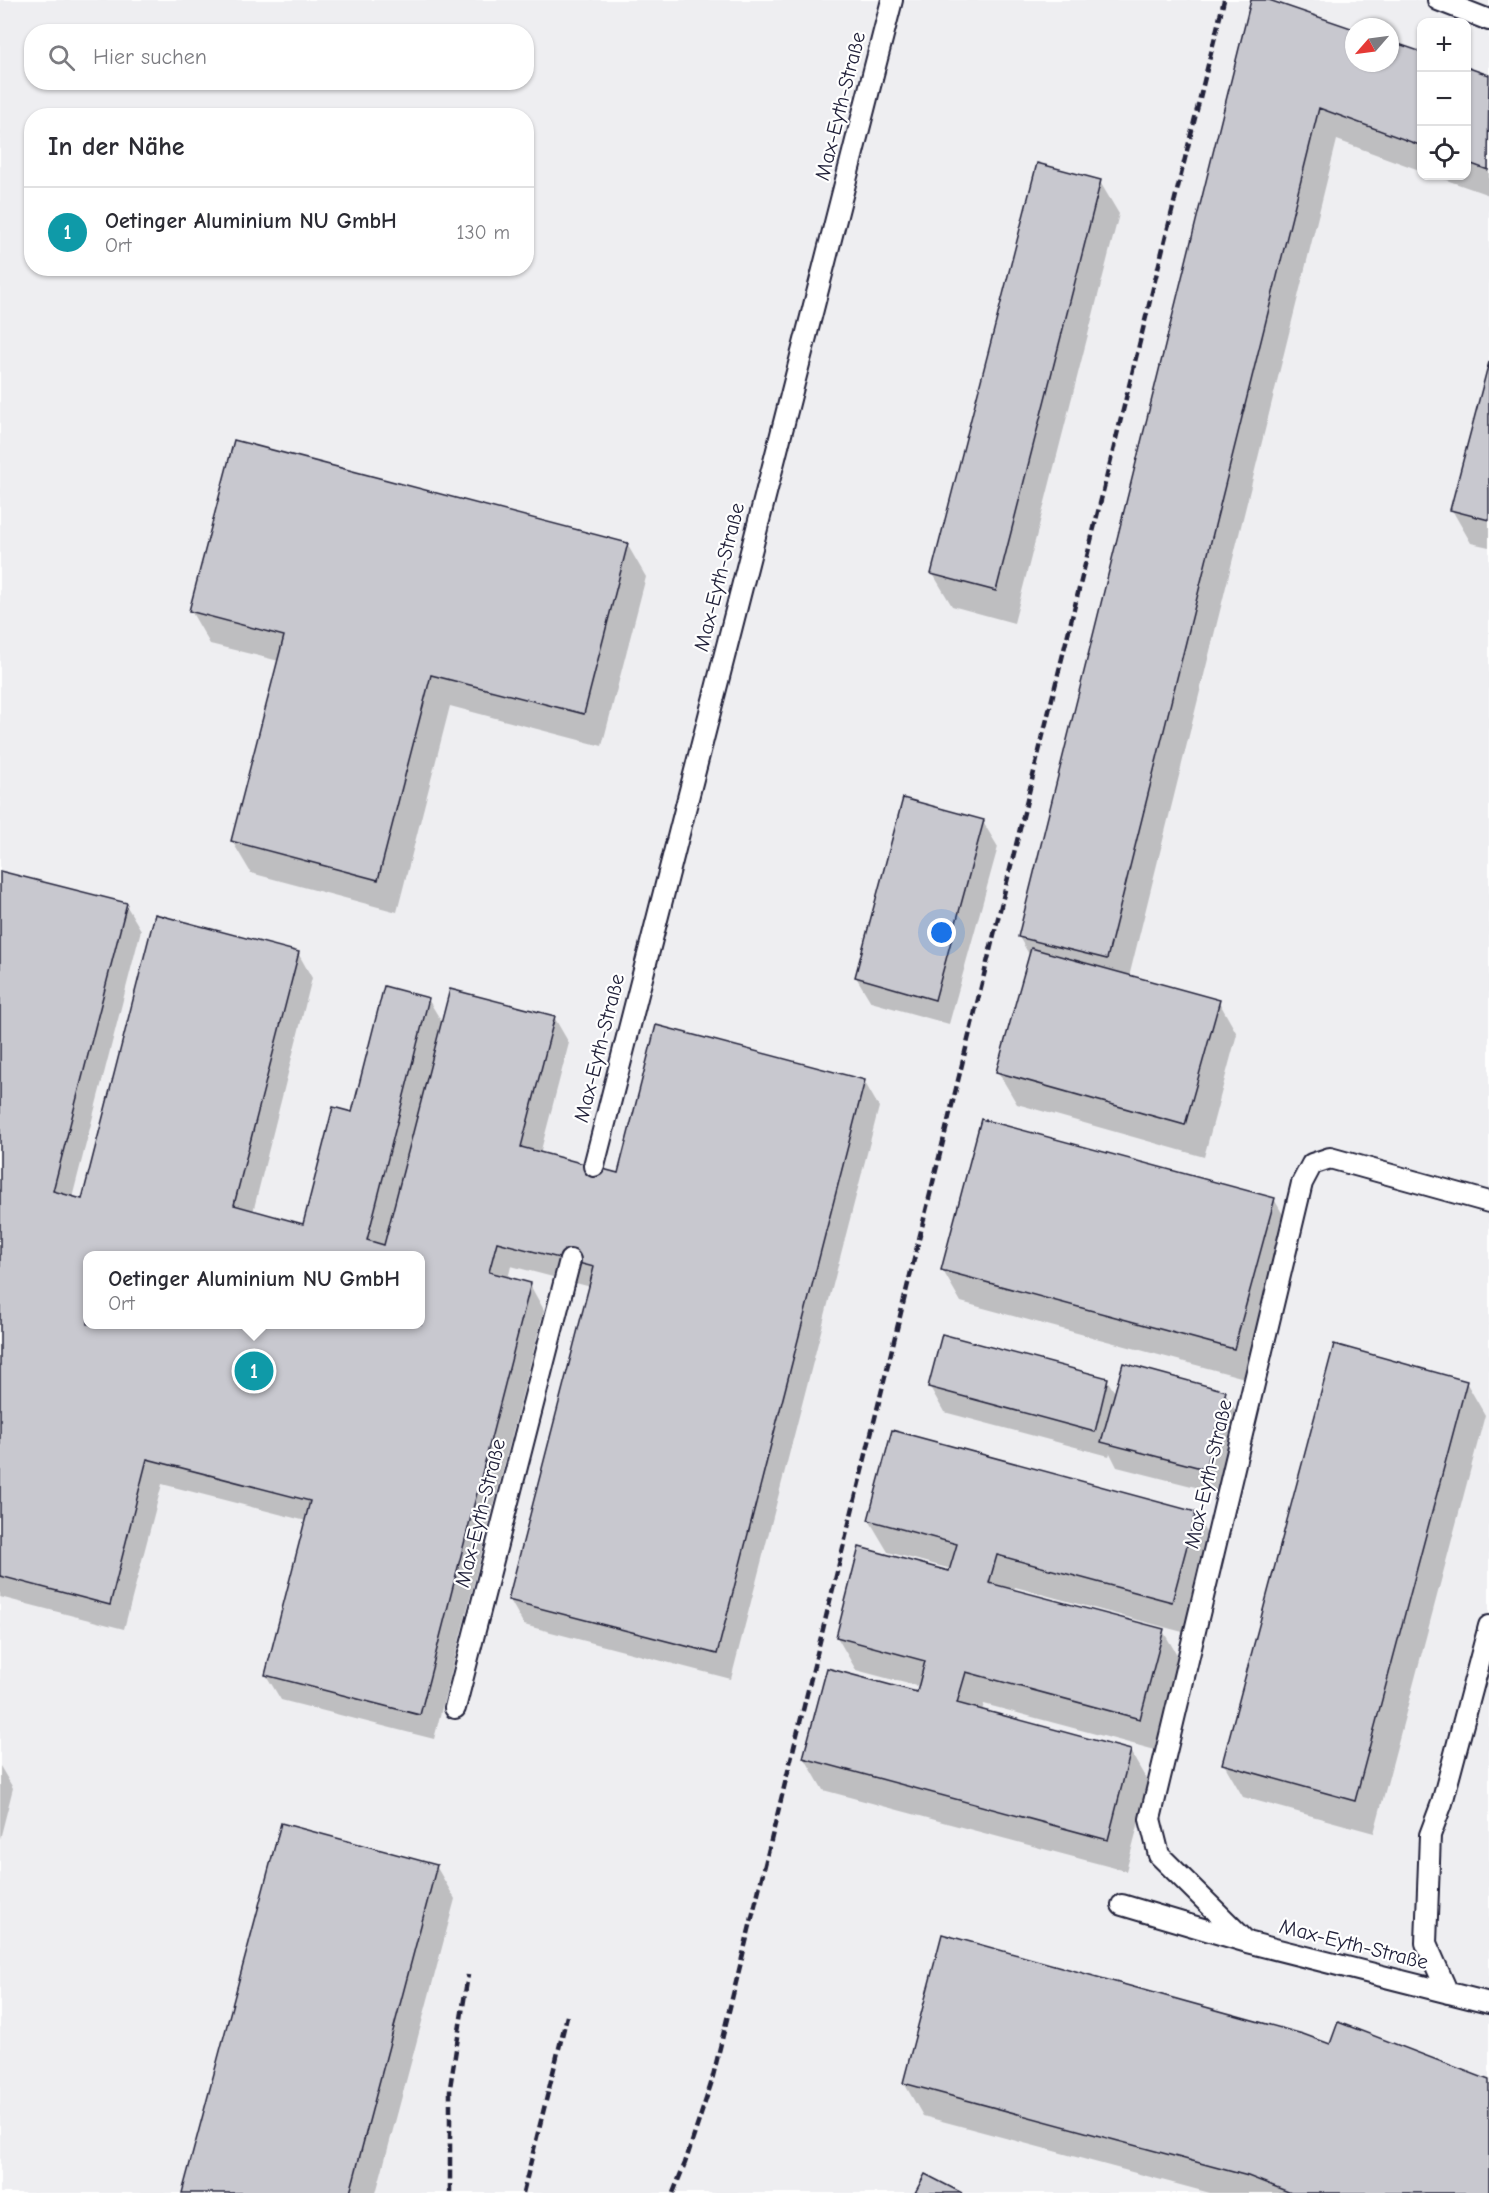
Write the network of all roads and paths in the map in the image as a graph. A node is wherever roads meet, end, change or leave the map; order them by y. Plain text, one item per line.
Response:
1 (892, 0) edge
2 (1438, 0) edge
3 (1489, 20) edge
4 (594, 1166) dead end
5 (1489, 1202) edge
6 (570, 1260) dead end
7 (1489, 1626) edge
8 (455, 1708) dead end
9 (1122, 1905) dead end
10 (1247, 1942) junction
11 (1448, 1993) junction
12 (1489, 2003) edge

1 - 4 lane, Max-Eyth-Straße
2 - 3 lane
5 - 10 lane, Max-Eyth-Straße
6 - 8 lane, Max-Eyth-Straße
7 - 11 lane, Max-Eyth-Straße
9 - 10 lane, Max-Eyth-Straße
10 - 11 lane, Max-Eyth-Straße
11 - 12 lane, Max-Eyth-Straße

